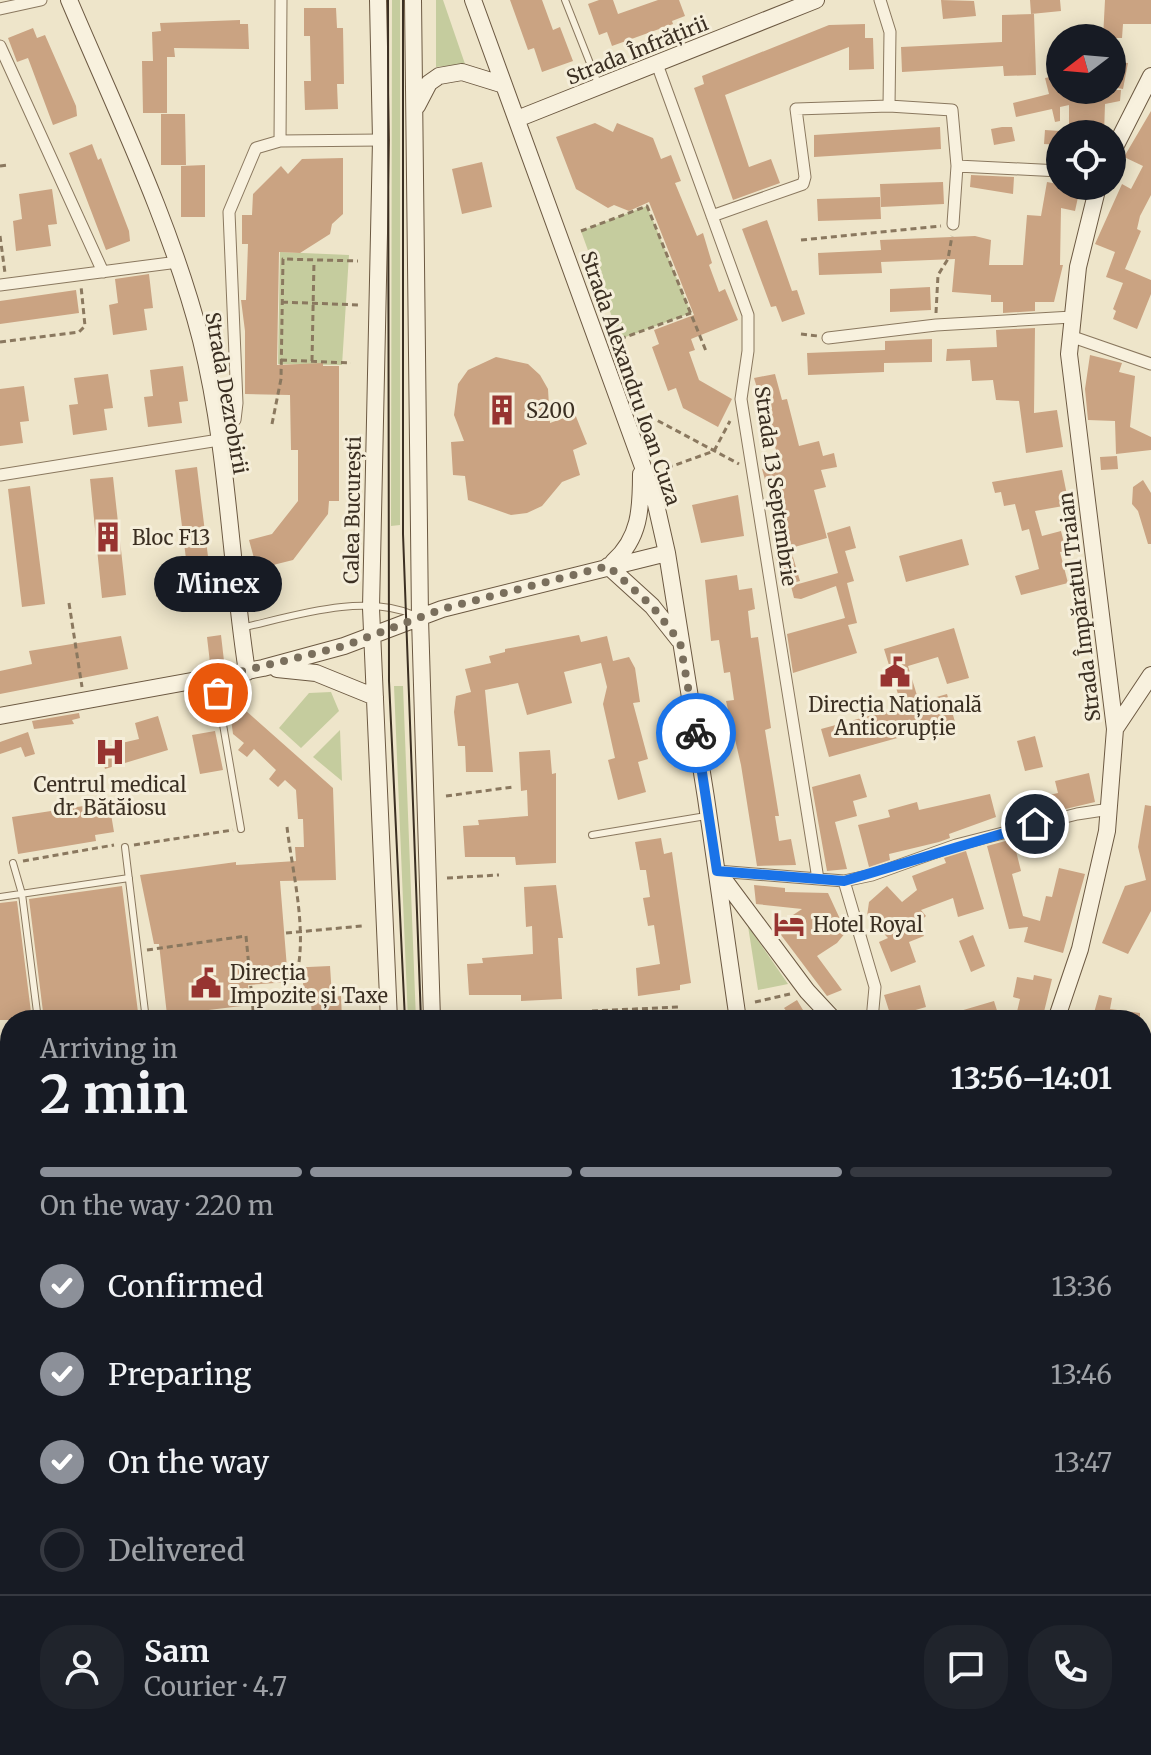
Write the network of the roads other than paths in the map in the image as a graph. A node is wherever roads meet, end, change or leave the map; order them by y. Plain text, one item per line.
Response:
1 (41, 0) edge
2 (69, 0) edge
3 (281, 0) edge
4 (378, 0) edge
5 (413, 0) edge
6 (473, 0) edge
7 (565, 0) edge
8 (816, 0) edge
9 (880, 0) edge
10 (0, 9) edge
11 (0, 46) edge
12 (657, 64) junction
13 (1151, 76) edge
14 (504, 85) junction
15 (599, 87) junction
16 (889, 106) junction
17 (416, 111) junction
18 (517, 119) junction
19 (1126, 125) edge
20 (381, 140) junction
21 (280, 141) junction
22 (957, 166) junction
23 (1046, 170) edge
24 (1094, 200) edge
25 (712, 216) junction
26 (953, 224) road end
27 (178, 262) junction
28 (103, 272) junction
29 (4, 285) edge
30 (1072, 317) junction
31 (1070, 336) junction
32 (828, 338) dead end
33 (1151, 364) edge
34 (218, 436) junction
35 (642, 460) junction
36 (0, 475) edge
37 (667, 553) junction
38 (608, 566) junction
39 (371, 608) junction
40 (420, 618) junction
41 (241, 628) junction
42 (371, 636) junction
43 (680, 642) junction
44 (255, 670) junction
45 (1151, 675) edge
46 (215, 678) junction
47 (1145, 691) edge
48 (375, 697) junction
49 (0, 716) edge
50 (1115, 729) junction
51 (1110, 809) junction
52 (709, 815) junction
53 (241, 829) dead end
54 (592, 835) dead end
55 (125, 847) dead end
56 (13, 863) dead end
57 (717, 871) junction
58 (129, 878) junction
59 (818, 879) junction
60 (844, 881) junction
61 (22, 894) junction
62 (0, 897) edge
63 (37, 1010) edge
64 (145, 1010) edge
65 (389, 1010) edge
66 (432, 1010) edge
67 (737, 1010) edge
68 (825, 1010) edge
69 (873, 1010) edge
70 (1059, 1010) edge

1 - 10 street
2 - 27 main road, Strada Dezrobirii
3 - 21 street
4 - 20 main road, Calea București
5 - 17 main road
6 - 14 main road, Strada Alexandru Ioan Cuza
7 - 15 lane
8 - 12 main road, Strada Înfrățirii
9 - 16 street
11 - 28 street
12 - 15 main road, Strada Înfrățirii
12 - 25 street, Strada 13 Septembrie
13 - 19 main road
14 - 17 main road
14 - 18 main road, Strada Alexandru Ioan Cuza
15 - 18 main road, Strada Înfrățirii
16 - 22 street
16 - 25 street
17 - 40 main road
18 - 35 main road, Strada Alexandru Ioan Cuza
20 - 21 street
20 - 39 main road, Calea București
21 - 34 street
22 - 23 street
22 - 26 street
24 - 30 main road, Strada Împăratul Traian
25 - 59 street, Strada 13 Septembrie
27 - 28 street
27 - 34 main road, Strada Dezrobirii
28 - 29 street
30 - 31 main road, Strada Împăratul Traian
30 - 32 street
31 - 33 street
31 - 50 main road, Strada Împăratul Traian
34 - 36 street
34 - 41 main road, Strada Dezrobirii
35 - 37 main road, Strada Alexandru Ioan Cuza
35 - 38 main road
37 - 38 main road
37 - 43 main road, Strada Alexandru Ioan Cuza
38 - 40 main road
38 - 43 main road
39 - 40 lane
39 - 41 lane
39 - 42 main road, Calea București
40 - 42 main road
40 - 66 main road
41 - 44 main road, Strada Dezrobirii
42 - 44 main road
42 - 48 main road, Calea București
43 - 52 main road, Strada Alexandru Ioan Cuza
44 - 46 main road
44 - 48 main road
45 - 47 main road
46 - 49 main road
46 - 53 lane
47 - 50 main road
48 - 65 main road, Calea București
50 - 51 main road, Strada Împăratul Traian
51 - 60 street
51 - 70 main road, Strada Împăratul Traian
52 - 54 lane
52 - 57 main road, Strada Alexandru Ioan Cuza
55 - 58 lane
56 - 61 lane
57 - 59 street
57 - 67 main road, Strada Alexandru Ioan Cuza
57 - 68 main road
58 - 61 lane
58 - 64 lane
59 - 60 street
60 - 69 street
61 - 62 lane
61 - 63 lane

